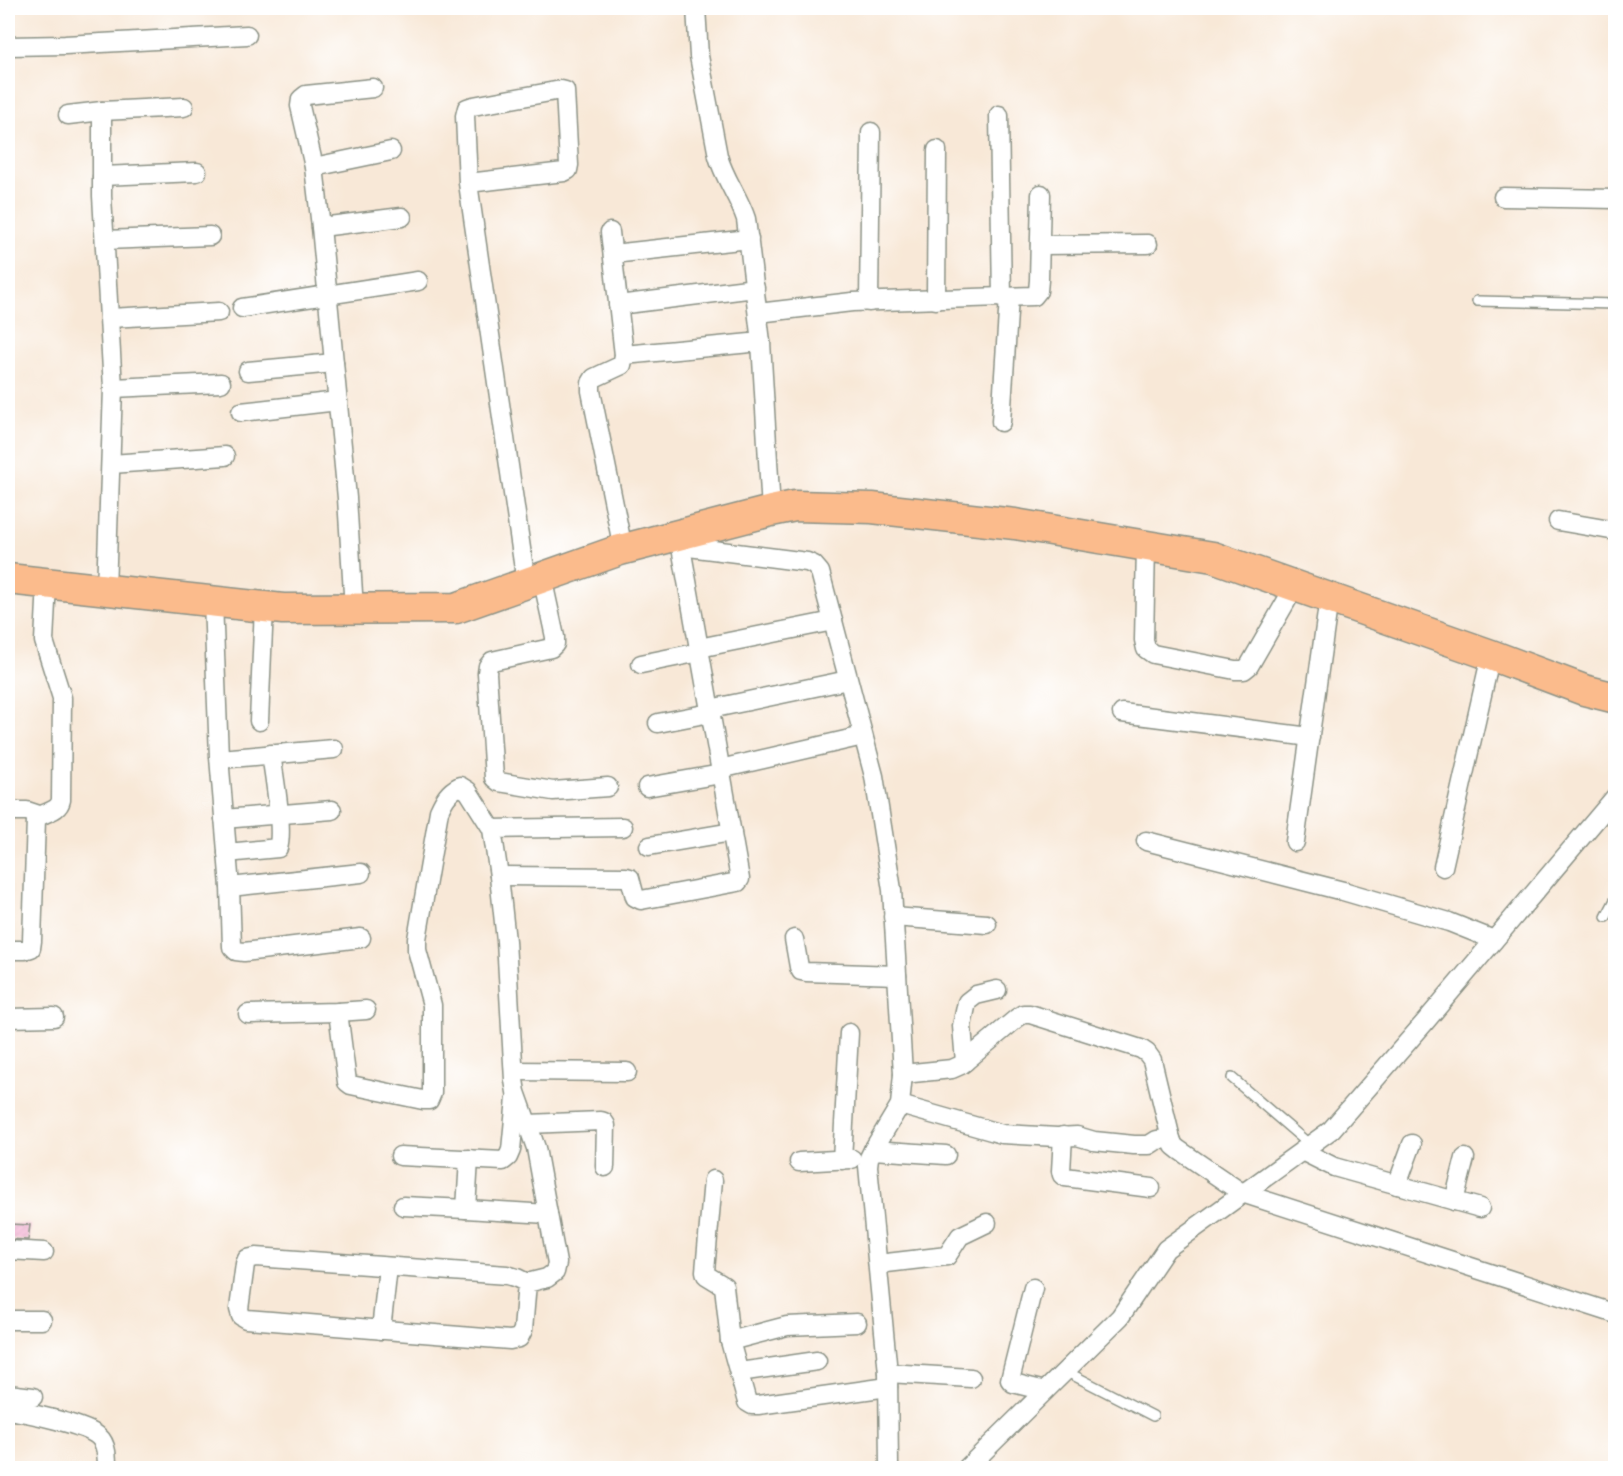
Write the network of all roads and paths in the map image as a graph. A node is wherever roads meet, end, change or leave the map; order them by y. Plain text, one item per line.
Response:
1 (696, 8) edge
2 (247, 35) dead end
3 (8, 46) edge
4 (373, 88) dead end
5 (184, 107) dead end
6 (102, 111) junction
7 (68, 115) dead end
8 (999, 115) dead end
9 (871, 132) dead end
10 (937, 150) dead end
11 (391, 151) dead end
12 (314, 167) junction
13 (197, 172) dead end
14 (102, 176) junction
15 (468, 183) junction
16 (1041, 194) dead end
17 (1503, 197) dead end
18 (1616, 199) edge
19 (402, 217) dead end
20 (321, 227) junction
21 (610, 232) dead end
22 (210, 236) dead end
23 (748, 238) junction
24 (105, 240) junction
25 (1040, 244) junction
26 (1148, 244) dead end
27 (613, 254) junction
28 (418, 281) dead end
29 (755, 288) junction
30 (328, 294) junction
31 (1006, 298) junction
32 (936, 300) junction
33 (1477, 301) dead end
34 (869, 302) junction
35 (1616, 304) edge
36 (618, 305) junction
37 (242, 308) dead end
38 (219, 312) dead end
39 (758, 313) junction
40 (110, 318) junction
41 (761, 342) junction
42 (624, 356) junction
43 (334, 363) junction
44 (248, 371) dead end
45 (221, 383) dead end
46 (113, 388) junction
47 (338, 401) junction
48 (241, 412) dead end
49 (1001, 422) dead end
50 (225, 456) dead end
51 (111, 464) junction
52 (771, 511) junction
53 (1558, 521) dead end
54 (1616, 531) edge
55 (680, 541) junction
56 (1146, 546) junction
57 (623, 549) junction
58 (8, 579) edge
59 (534, 580) junction
60 (47, 584) junction
61 (1295, 586) junction
62 (106, 590) junction
63 (1329, 598) junction
64 (213, 602) junction
65 (264, 607) junction
66 (354, 609) junction
67 (833, 621) junction
68 (699, 650) junction
69 (1491, 655) junction
70 (641, 664) dead end
71 (848, 680) junction
72 (1616, 698) edge
73 (710, 711) junction
74 (1122, 713) dead end
75 (259, 721) dead end
76 (658, 723) dead end
77 (863, 736) junction
78 (1310, 737) junction
79 (334, 749) dead end
80 (271, 754) junction
81 (220, 759) junction
82 (721, 771) junction
83 (608, 787) dead end
84 (647, 787) dead end
85 (1616, 796) edge
86 (332, 810) dead end
87 (8, 811) edge
88 (278, 814) junction
89 (39, 815) junction
90 (224, 819) junction
91 (623, 828) dead end
92 (492, 829) junction
93 (732, 832) junction
94 (1146, 841) dead end
95 (1295, 842) dead end
96 (649, 846) dead end
97 (227, 853) junction
98 (1443, 867) dead end
99 (361, 873) dead end
100 (500, 876) junction
101 (230, 887) junction
102 (1616, 898) edge
103 (893, 917) junction
104 (1606, 917) dead end
105 (987, 924) dead end
106 (361, 938) dead end
107 (794, 939) dead end
108 (1494, 940) junction
109 (8, 950) edge
110 (897, 975) junction
111 (997, 990) dead end
112 (366, 1010) dead end
113 (338, 1012) junction
114 (248, 1014) dead end
115 (54, 1017) dead end
116 (8, 1018) edge
117 (849, 1033) dead end
118 (965, 1062) junction
119 (514, 1071) junction
120 (627, 1072) dead end
121 (903, 1074) junction
122 (1232, 1078) dead end
123 (516, 1092) junction
124 (900, 1105) junction
125 (528, 1124) junction
126 (1063, 1136) junction
127 (1172, 1139) junction
128 (1412, 1144) dead end
129 (1306, 1148) junction
130 (871, 1154) junction
131 (400, 1155) dead end
132 (946, 1155) dead end
133 (1465, 1158) dead end
134 (469, 1159) junction
135 (842, 1160) junction
136 (799, 1162) dead end
137 (605, 1167) dead end
138 (714, 1180) dead end
139 (1397, 1185) junction
140 (1151, 1188) dead end
141 (1242, 1193) junction
142 (1454, 1201) junction
143 (403, 1206) dead end
144 (1480, 1208) dead end
145 (466, 1209) junction
146 (548, 1214) junction
147 (987, 1223) dead end
148 (8, 1250) edge
149 (44, 1252) dead end
150 (878, 1264) junction
151 (388, 1267) junction
152 (527, 1283) junction
153 (1033, 1288) dead end
154 (1614, 1308) edge
155 (8, 1320) edge
156 (42, 1320) dead end
157 (857, 1323) dead end
158 (381, 1330) junction
159 (730, 1341) junction
160 (817, 1361) dead end
161 (1065, 1371) junction
162 (739, 1372) junction
163 (971, 1378) dead end
164 (888, 1380) junction
165 (1045, 1390) junction
166 (8, 1394) edge
167 (33, 1397) dead end
168 (8, 1410) edge
169 (1153, 1416) dead end
170 (889, 1467) dead end
171 (107, 1468) edge
172 (967, 1468) edge

1 - 23 street
2 - 3 street
4 - 12 street
5 - 6 street
6 - 7 street
6 - 14 street
8 - 31 street
9 - 34 street
10 - 32 street
11 - 12 street
12 - 20 street
13 - 14 street
14 - 24 street
15 - 15 street
15 - 59 street
16 - 25 street
17 - 18 street
19 - 20 street
20 - 30 street
21 - 27 street
22 - 24 street
23 - 27 street
23 - 29 street
24 - 40 street
25 - 26 street
25 - 31 street
27 - 36 street
28 - 30 street
29 - 36 street
29 - 39 street
30 - 37 street
30 - 43 street
31 - 32 street
31 - 49 street
32 - 34 street
33 - 35 lane
34 - 39 street
36 - 42 street
38 - 40 street
39 - 41 street
40 - 46 street
41 - 42 street
41 - 52 street
42 - 57 street
43 - 44 street
43 - 47 street
45 - 46 street
46 - 51 street
47 - 48 street
47 - 66 street
50 - 51 street
51 - 62 street
52 - 55 highway
52 - 56 highway
53 - 54 street
55 - 57 highway
55 - 67 street
55 - 68 street
56 - 61 highway
56 - 61 street
57 - 59 highway
58 - 60 highway
59 - 66 highway
59 - 83 street
60 - 62 highway
60 - 89 street
61 - 63 highway
62 - 64 highway
63 - 69 highway
63 - 78 street
64 - 65 highway
64 - 81 street
65 - 66 highway
65 - 75 street
67 - 68 street
67 - 71 street
68 - 70 street
68 - 73 street
69 - 72 highway
69 - 98 street
71 - 73 street
71 - 77 street
73 - 76 street
73 - 82 street
74 - 78 street
77 - 82 street
77 - 103 street
78 - 95 street
79 - 80 street
80 - 81 street
80 - 88 street
81 - 90 street
82 - 84 street
82 - 93 street
85 - 108 street
86 - 88 street
87 - 89 street
88 - 90 street
88 - 97 street
89 - 109 street
90 - 97 street
91 - 92 street
92 - 100 street
92 - 113 street
93 - 96 street
93 - 100 street
94 - 108 street
97 - 101 street
99 - 101 street
100 - 119 street
101 - 106 street
102 - 104 lane
103 - 105 street
103 - 110 street
107 - 110 street
108 - 129 street
110 - 121 street
111 - 118 street
112 - 113 street
113 - 114 street
115 - 116 street
117 - 135 street
118 - 121 street
118 - 127 street
119 - 120 street
119 - 123 street
121 - 124 street
122 - 129 lane
123 - 125 street
123 - 134 street
124 - 126 street
124 - 130 street
125 - 137 street
125 - 146 street
126 - 127 street
126 - 140 street
127 - 141 street
128 - 139 street
129 - 139 street
129 - 141 street
130 - 132 street
130 - 135 street
130 - 150 street
131 - 134 street
133 - 142 street
134 - 145 street
135 - 136 street
138 - 159 street
139 - 142 street
141 - 154 street
141 - 161 street
142 - 144 street
143 - 145 street
145 - 146 street
146 - 152 street
147 - 150 street
148 - 149 street
150 - 164 street
151 - 152 street
151 - 158 street
151 - 158 street
152 - 158 street
153 - 165 street
155 - 156 street
157 - 159 street
159 - 162 street
160 - 162 street
161 - 165 street
161 - 169 lane
162 - 164 street
163 - 164 street
164 - 170 street
165 - 172 street
166 - 167 street
168 - 171 street

